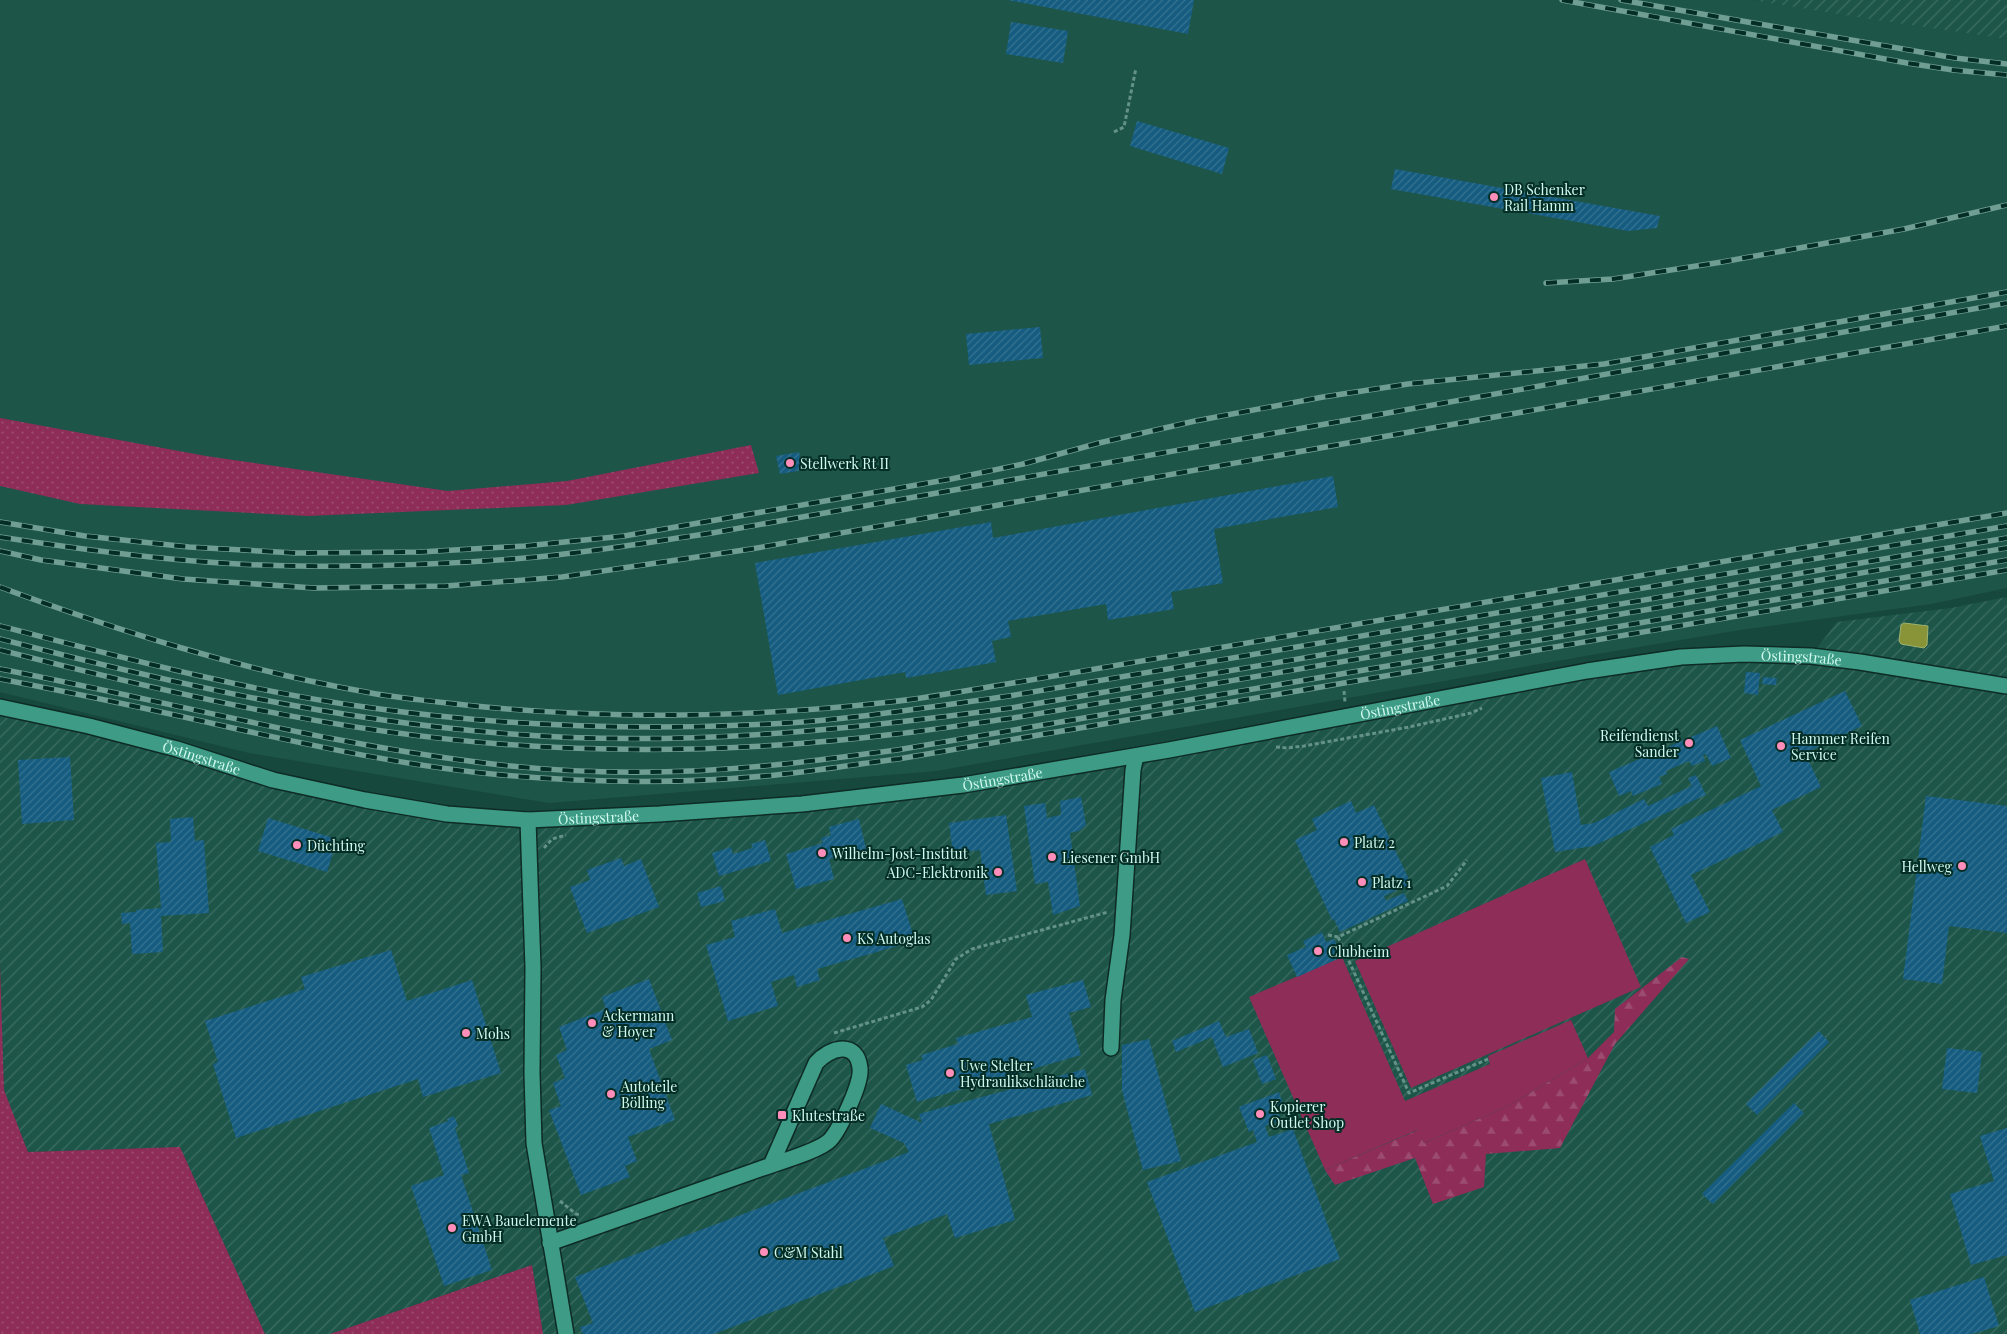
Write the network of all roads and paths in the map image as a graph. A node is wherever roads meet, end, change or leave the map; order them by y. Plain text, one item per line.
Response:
1 (1136, 68) dead end
2 (1114, 132) dead end
3 (2007, 686) edge
4 (0, 707) edge
5 (1136, 756) junction
6 (528, 820) junction
7 (1467, 860) dead end
8 (1328, 935) dead end
9 (1338, 937) junction
10 (1111, 1048) dead end
11 (1488, 1059) dead end
12 (771, 1165) junction
13 (550, 1244) junction
14 (566, 1334) edge

1 - 2 path
3 - 5 street, Östingstraße
4 - 6 street, Östingstraße
5 - 6 street, Östingstraße
5 - 10 street
6 - 13 street
7 - 9 path
8 - 9 path
9 - 11 path
12 - 12 street
12 - 13 street
13 - 14 street

